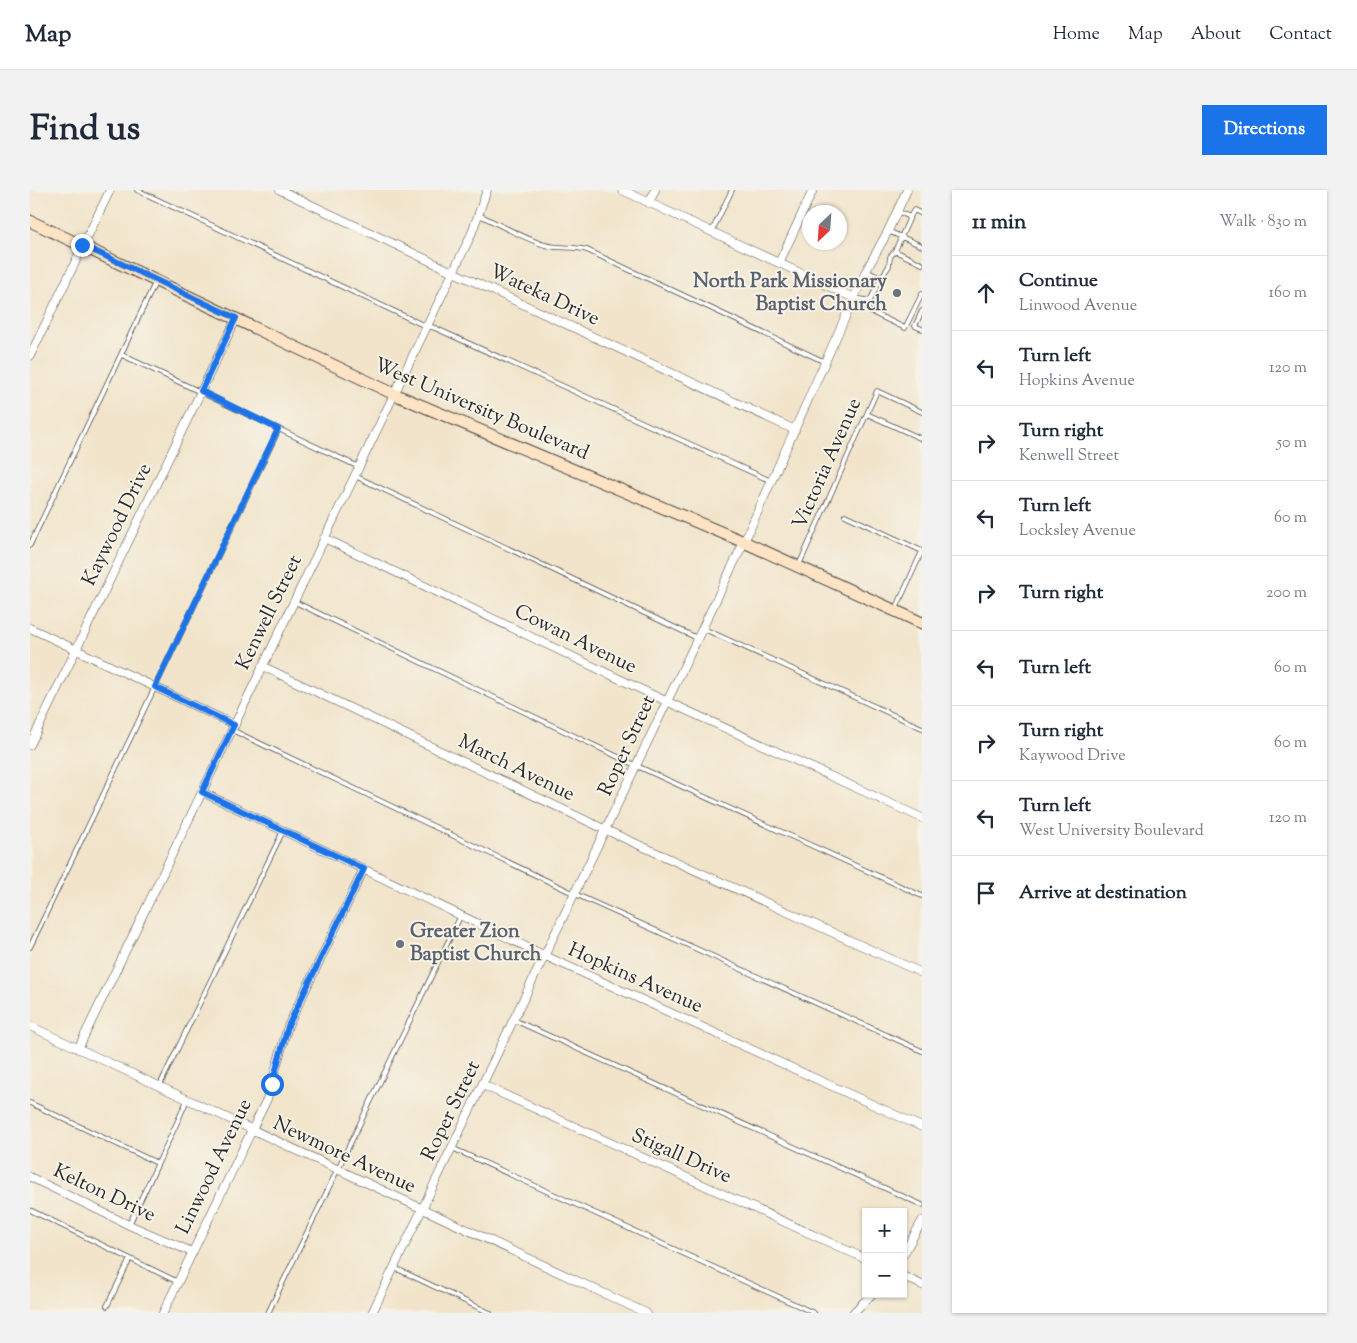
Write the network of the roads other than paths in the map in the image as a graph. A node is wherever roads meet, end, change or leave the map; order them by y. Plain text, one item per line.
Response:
1 (110, 190) edge
2 (137, 190) edge
3 (280, 190) edge
4 (486, 190) edge
5 (622, 190) edge
6 (655, 190) edge
7 (732, 190) edge
8 (813, 190) edge
9 (907, 190) edge
10 (649, 203) junction
11 (897, 211) junction
12 (478, 214) junction
13 (922, 214) edge
14 (910, 217) junction
15 (30, 221) edge
16 (888, 231) junction
17 (712, 232) junction
18 (901, 237) junction
19 (82, 245) junction
20 (922, 246) edge
21 (895, 251) junction
22 (779, 263) junction
23 (922, 264) edge
24 (866, 271) junction
25 (453, 272) junction
26 (881, 278) junction
27 (156, 280) junction
28 (922, 294) edge
29 (854, 298) junction
30 (870, 301) junction
31 (922, 311) edge
32 (236, 318) junction
33 (427, 326) junction
34 (922, 329) edge
35 (122, 355) junction
36 (30, 356) edge
37 (825, 362) junction
38 (201, 391) junction
39 (394, 394) junction
40 (922, 412) edge
41 (867, 414) junction
42 (278, 429) junction
43 (795, 430) junction
44 (922, 439) edge
45 (359, 467) junction
46 (355, 476) junction
47 (772, 481) junction
48 (845, 515) dead end
49 (324, 538) junction
50 (744, 542) junction
51 (30, 545) edge
52 (922, 551) edge
53 (798, 567) junction
54 (294, 601) junction
55 (895, 611) junction
56 (922, 623) edge
57 (30, 628) edge
58 (702, 628) junction
59 (697, 638) junction
60 (76, 650) junction
61 (262, 666) junction
62 (155, 687) junction
63 (666, 702) junction
64 (233, 728) junction
65 (922, 728) edge
66 (30, 745) edge
67 (637, 766) junction
68 (202, 792) junction
69 (922, 818) edge
70 (606, 830) junction
71 (283, 831) junction
72 (364, 869) junction
73 (575, 894) junction
74 (922, 896) edge
75 (461, 915) junction
76 (30, 948) edge
77 (544, 956) junction
78 (922, 973) edge
79 (514, 1020) junction
80 (30, 1026) edge
81 (78, 1049) junction
82 (922, 1051) edge
83 (483, 1085) junction
84 (159, 1087) junction
85 (187, 1100) junction
86 (30, 1102) edge
87 (922, 1127) edge
88 (252, 1130) junction
89 (452, 1148) junction
90 (157, 1163) junction
91 (338, 1170) junction
92 (30, 1177) edge
93 (922, 1205) edge
94 (30, 1210) edge
95 (422, 1210) junction
96 (922, 1220) edge
97 (128, 1225) junction
98 (192, 1252) junction
99 (904, 1253) edge
100 (862, 1257) edge
101 (130, 1259) junction
102 (394, 1268) junction
103 (907, 1278) edge
104 (178, 1282) junction
105 (922, 1285) edge
106 (868, 1298) edge
107 (107, 1306) dead end
108 (163, 1313) edge
109 (268, 1313) edge
110 (372, 1313) edge
111 (490, 1313) edge
112 (646, 1313) edge
113 (814, 1313) edge
114 (853, 1313) edge

1 - 19 street
2 - 33 lane
3 - 25 street, Wateka Drive
4 - 12 street, Kenwell Street
5 - 10 street
6 - 10 street
7 - 17 lane
8 - 22 street
9 - 11 street, Roper Street
10 - 17 street
11 - 14 lane
11 - 16 street, Roper Street
12 - 25 street, Kenwell Street
12 - 37 lane
13 - 14 lane
14 - 18 lane
15 - 19 street, West University Boulevard
16 - 18 lane
16 - 24 street, Roper Street
17 - 22 street
18 - 20 lane
18 - 21 lane
19 - 27 street, West University Boulevard
19 - 36 street
21 - 23 lane
21 - 26 lane
22 - 29 street
24 - 26 lane
24 - 29 street, Roper Street
25 - 33 street, Kenwell Street
25 - 43 street, Wateka Drive
26 - 30 lane
27 - 32 street, West University Boulevard
27 - 35 lane
28 - 30 lane
29 - 30 lane
29 - 37 street, Roper Street
31 - 34 lane
32 - 38 street, Kaywood Drive
32 - 39 street, West University Boulevard
33 - 39 street, Kenwell Street
33 - 47 lane
35 - 38 lane
35 - 51 lane
37 - 43 street, Roper Street
38 - 42 lane
38 - 60 street, Kaywood Drive
39 - 45 street, Kenwell Street
39 - 50 street, West University Boulevard
40 - 41 lane, Victoria Avenue
41 - 44 lane
41 - 53 lane, Victoria Avenue
42 - 45 lane
42 - 62 lane
43 - 47 street, Roper Street
45 - 46 street, Kenwell Street
46 - 49 street, Kenwell Street
46 - 59 lane
47 - 50 street, Roper Street
48 - 52 lane
49 - 54 street, Kenwell Street
49 - 63 street, Cowan Avenue
50 - 53 street, West University Boulevard
50 - 58 street, Roper Street
52 - 55 lane
53 - 55 street, West University Boulevard
54 - 61 street, Kenwell Street
54 - 67 lane
55 - 56 street, West University Boulevard
57 - 60 street
58 - 59 street, Roper Street
58 - 65 lane
59 - 63 street, Roper Street
60 - 62 street
60 - 66 street, Kaywood Drive
61 - 64 street, Kenwell Street
61 - 70 street, March Avenue
62 - 64 street
62 - 76 lane
63 - 67 street, Roper Street
63 - 69 street, Cowan Avenue
64 - 68 street, Kenwell Street
64 - 73 lane
67 - 70 street, Roper Street
67 - 74 lane
68 - 71 street, Hopkins Avenue
68 - 81 street, Kenwell Street
70 - 73 street, Roper Street
70 - 78 street, March Avenue
71 - 72 street, Hopkins Avenue
71 - 84 lane
72 - 75 street, Hopkins Avenue
72 - 88 street, Linwood Avenue
73 - 77 street, Roper Street
73 - 82 lane
75 - 77 street, Hopkins Avenue
75 - 91 lane
77 - 79 street, Roper Street
77 - 87 street, Hopkins Avenue
79 - 83 street, Roper Street
79 - 93 lane
80 - 81 street, Newmore Avenue
81 - 84 street, Newmore Avenue
83 - 89 street, Roper Street
83 - 100 street, Stigall Drive
84 - 85 street, Newmore Avenue
85 - 88 street, Newmore Avenue
85 - 90 lane
86 - 90 lane
88 - 91 street, Newmore Avenue
88 - 98 street, Linwood Avenue
89 - 95 street, Roper Street
89 - 113 lane
90 - 97 lane
91 - 95 street, Newmore Avenue
91 - 109 lane
92 - 97 street, Kelton Drive
94 - 101 lane
95 - 102 street, Roper Street
95 - 112 street, Newmore Avenue
96 - 99 street
97 - 98 street, Kelton Drive
98 - 104 street, Linwood Avenue
101 - 104 lane
101 - 107 lane
102 - 110 street, Roper Street
102 - 111 lane
103 - 105 street
104 - 108 street, Linwood Avenue
106 - 114 street

